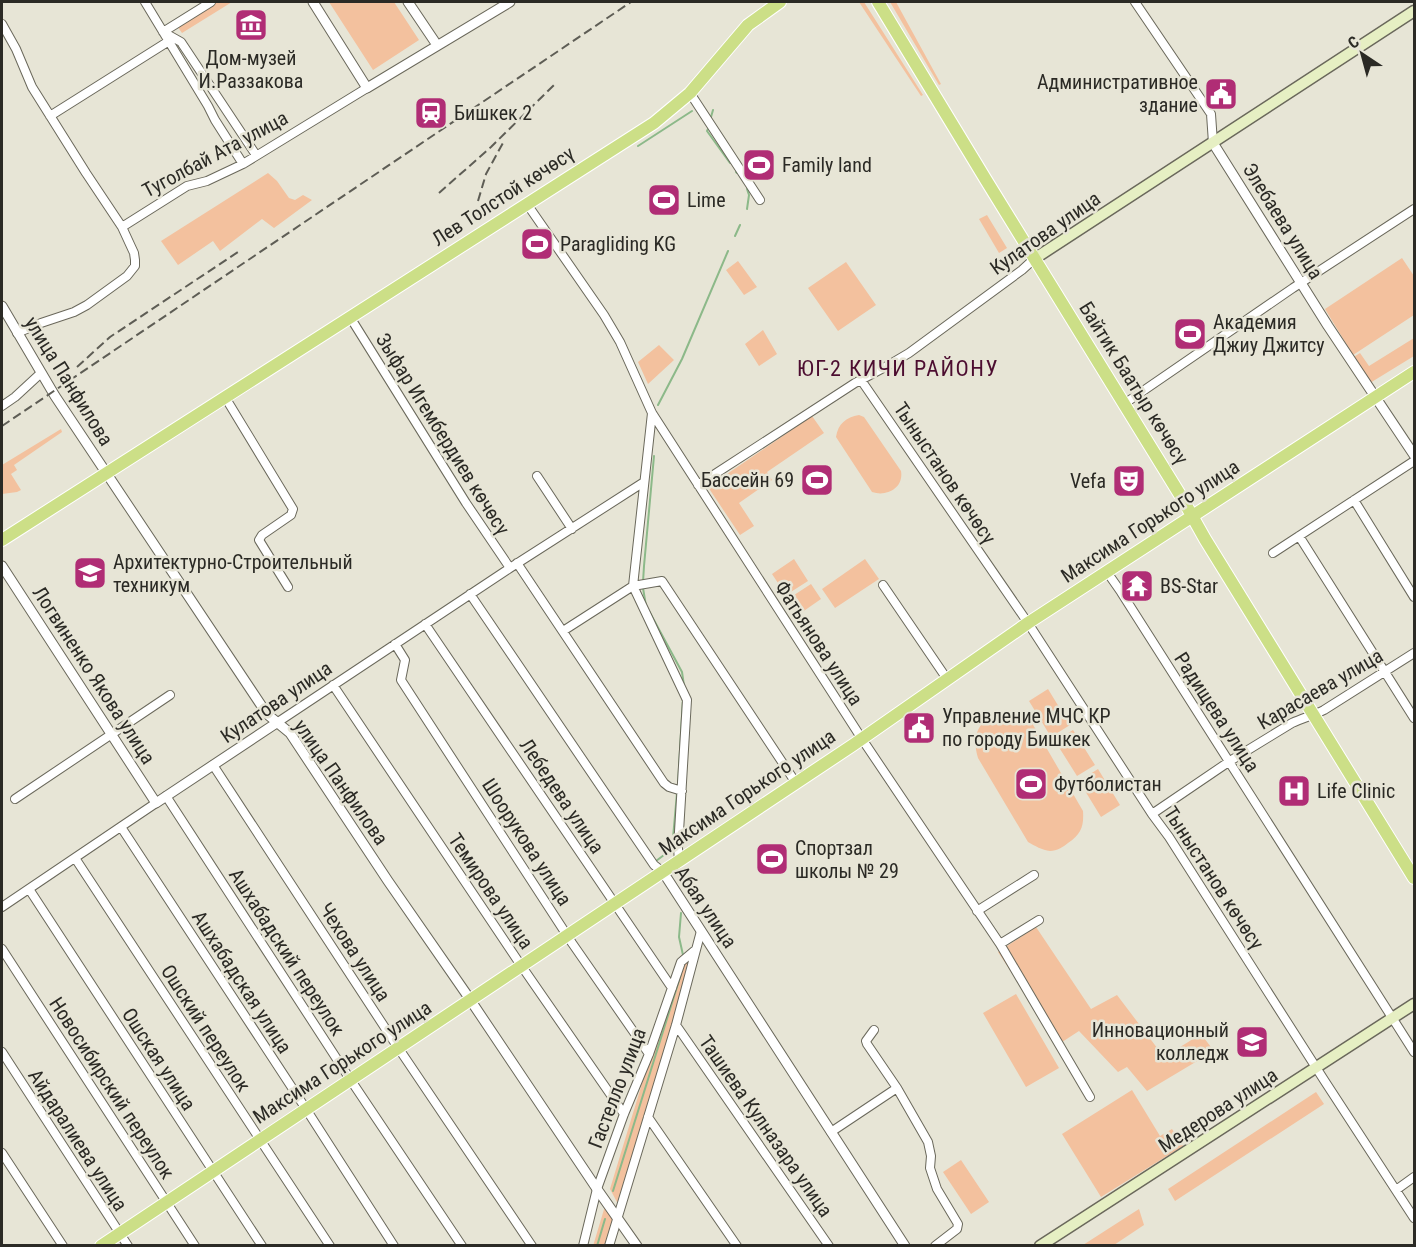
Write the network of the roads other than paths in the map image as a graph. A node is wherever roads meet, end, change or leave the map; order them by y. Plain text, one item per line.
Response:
1 (145, 2) edge
2 (211, 2) edge
3 (313, 2) edge
4 (408, 2) edge
5 (510, 2) edge
6 (780, 2) edge
7 (878, 2) edge
8 (1135, 2) edge
9 (1414, 11) edge
10 (2, 24) edge
11 (163, 32) junction
12 (169, 41) junction
13 (437, 45) junction
14 (367, 88) junction
15 (690, 93) junction
16 (50, 116) junction
17 (1213, 142) junction
18 (256, 156) junction
19 (243, 164) junction
20 (760, 200) dead end
21 (527, 204) junction
22 (1414, 209) edge
23 (122, 227) junction
24 (1034, 258) junction
25 (1301, 283) junction
26 (2, 306) edge
27 (350, 317) junction
28 (17, 333) junction
29 (1414, 372) edge
30 (41, 373) junction
31 (861, 380) junction
32 (225, 397) junction
33 (1377, 397) junction
34 (1124, 404) junction
35 (2, 406) edge
36 (652, 413) junction
37 (1414, 455) edge
38 (1414, 461) edge
39 (107, 473) junction
40 (537, 476) dead end
41 (644, 482) junction
42 (698, 485) junction
43 (1353, 500) junction
44 (1192, 517) junction
45 (572, 529) junction
46 (1299, 536) junction
47 (2, 540) edge
48 (1273, 553) dead end
49 (513, 565) junction
50 (2, 566) edge
51 (1107, 572) junction
52 (883, 585) dead end
53 (633, 586) junction
54 (288, 587) dead end
55 (470, 594) junction
56 (1414, 597) edge
57 (1028, 623) junction
58 (425, 624) junction
59 (563, 631) junction
60 (395, 644) junction
61 (1414, 653) edge
62 (1385, 672) junction
63 (947, 679) junction
64 (333, 685) junction
65 (170, 695) dead end
66 (1314, 715) junction
67 (1414, 718) edge
68 (278, 722) junction
69 (111, 735) junction
70 (862, 739) junction
71 (1230, 761) junction
72 (213, 765) junction
73 (796, 783) junction
74 (682, 791) junction
75 (166, 796) junction
76 (15, 799) dead end
77 (156, 803) junction
78 (1152, 814) junction
79 (121, 827) junction
80 (75, 858) junction
81 (679, 861) junction
82 (663, 872) junction
83 (1034, 875) dead end
84 (1414, 878) edge
85 (29, 889) junction
86 (615, 904) junction
87 (2, 907) edge
88 (977, 911) junction
89 (1040, 920) dead end
90 (701, 931) junction
91 (568, 936) junction
92 (999, 944) junction
93 (2, 949) edge
94 (695, 950) junction
95 (522, 966) junction
96 (672, 988) junction
97 (470, 1001) junction
98 (1414, 1004) edge
99 (1393, 1018) junction
100 (676, 1025) junction
101 (874, 1030) dead end
102 (398, 1048) junction
103 (2, 1052) edge
104 (1414, 1052) edge
105 (649, 1054) junction
106 (1317, 1068) junction
107 (351, 1080) junction
108 (897, 1088) junction
109 (1090, 1097) dead end
110 (306, 1109) junction
111 (624, 1114) junction
112 (648, 1117) junction
113 (831, 1132) junction
114 (260, 1140) junction
115 (2, 1153) edge
116 (213, 1171) junction
117 (1414, 1178) edge
118 (597, 1189) junction
119 (1396, 1190) junction
120 (166, 1202) junction
121 (618, 1218) junction
122 (1414, 1218) edge
123 (119, 1233) junction
124 (63, 1245) edge
125 (101, 1245) edge
126 (128, 1245) edge
127 (195, 1245) edge
128 (262, 1245) edge
129 (330, 1245) edge
130 (394, 1245) edge
131 (462, 1245) edge
132 (532, 1245) edge
133 (583, 1245) edge
134 (609, 1245) edge
135 (637, 1245) edge
136 (736, 1245) edge
137 (829, 1245) edge
138 (905, 1245) edge
139 (935, 1245) edge
140 (1040, 1245) edge

1 - 11 street
2 - 11 street
3 - 14 street
4 - 13 street
5 - 13 street, Туголбай Ата улица
6 - 15 main road, Лев Толстой көчөсү
7 - 24 main road, Байтик Баатыр көчөсү
8 - 17 street, Элебаева улица
9 - 17 main road, Кулатова улица
10 - 16 street
11 - 12 street
11 - 18 street
12 - 16 street
12 - 19 street
13 - 14 street, Туголбай Ата улица
14 - 18 street, Туголбай Ата улица
15 - 20 street
15 - 21 main road, Лев Толстой көчөсү
16 - 23 street
17 - 24 main road, Кулатова улица
17 - 25 street, Элебаева улица
18 - 19 street, Туголбай Ата улица
19 - 23 street, Туголбай Ата улица
21 - 27 main road, Лев Толстой көчөсү
21 - 36 street, Фатьянова улица
22 - 25 street
23 - 28 street
24 - 31 street, Кулатова улица
24 - 34 main road, Байтик Баатыр көчөсү
25 - 33 street, Элебаева улица
25 - 34 street
26 - 28 street, улица Панфилова
27 - 32 main road, Лев Толстой көчөсү
27 - 49 street, Зыфар Игембердиев көчөсү
28 - 30 street, улица Панфилова
29 - 33 main road, Максима Горького улица
30 - 35 street
30 - 39 street, улица Панфилова
31 - 42 street, Кулатова улица
31 - 57 street, Тыныстанов көчөсү
32 - 39 main road, Лев Толстой көчөсү
32 - 54 street
33 - 37 street, Элебаева улица
33 - 44 main road, Максима Горького улица
34 - 44 main road, Байтик Баатыр көчөсү
36 - 41 street
36 - 42 street, Фатьянова улица
38 - 43 street
39 - 47 main road, Лев Толстой көчөсү
39 - 68 street, улица Панфилова
40 - 45 street
41 - 45 street, Кулатова улица
41 - 53 street
42 - 70 street, Фатьянова улица
43 - 46 street
43 - 56 street
44 - 51 main road, Максима Горького улица
44 - 66 main road, Байтик Баатыр көчөсү
45 - 49 street, Кулатова улица
46 - 48 street
46 - 62 street
49 - 55 street, Кулатова улица
49 - 59 street, Зыфар Игембердиев көчөсү
50 - 69 street, Логвиненко Якова улица
51 - 57 main road, Максима Горького улица
51 - 71 street, Радищева улица
52 - 63 street
53 - 59 street
53 - 73 street
53 - 74 street
55 - 58 street, Кулатова улица
55 - 82 street, Абая улица
57 - 63 main road, Максима Горького улица
57 - 78 street, Тыныстанов көчөсү
58 - 60 street, Кулатова улица
58 - 86 street, Лебедева улица
59 - 74 street, Зыфар Игембердиев көчөсү
60 - 64 street, Кулатова улица
60 - 91 street, Шоорукова улица
61 - 62 street, Карасаева улица
62 - 66 street, Карасаева улица
62 - 67 street
63 - 70 main road, Максима Горького улица
64 - 68 street, Кулатова улица
64 - 95 street, Темирова улица
65 - 69 street
66 - 71 street, Карасаева улица
66 - 84 main road, Байтик Баатыр көчөсү
68 - 72 street, Кулатова улица
68 - 97 street, улица Панфилова
69 - 76 street
69 - 77 street, Логвиненко Якова улица
70 - 73 main road, Максима Горького улица
70 - 88 street, Фатьянова улица
71 - 78 street, Карасаева улица
71 - 99 street, Радищева улица
72 - 75 street, Кулатова улица
72 - 102 street, Чехова улица
73 - 81 main road, Максима Горького улица
74 - 81 street
75 - 77 street, Кулатова улица
75 - 107 street, Ашхабадский переулок
77 - 79 street, Кулатова улица
78 - 106 street, Тыныстанов көчөсү
79 - 80 street, Кулатова улица
79 - 110 street, Ашхабадская улица
80 - 85 street, Кулатова улица
80 - 114 street, Ошский переулок
81 - 82 main road, Максима Горького улица
82 - 86 main road, Максима Горького улица
82 - 90 street, Абая улица
83 - 88 street
85 - 87 street, Кулатова улица
85 - 116 street, Ошская улица
86 - 91 main road, Максима Горького улица
86 - 96 street, Лебедева улица
88 - 92 street, Фатьянова улица
89 - 92 street
90 - 94 street, Гастелло улица
90 - 113 street, Абая улица
91 - 95 main road, Максима Горького улица
91 - 105 street, Шоорукова улица
92 - 109 street, Фатьянова улица
93 - 120 street, Новосибирский переулок
94 - 96 street, Гастелло улица
94 - 100 street, Гастелло улица
95 - 97 main road, Максима Горького улица
95 - 111 street, Темирова улица
96 - 105 street, Гастелло улица
97 - 102 main road, Максима Горького улица
97 - 118 street, улица Панфилова
98 - 99 main road, Медерова улица
99 - 104 street, Радищева улица
99 - 106 main road, Медерова улица
100 - 112 street, Гастелло улица
100 - 137 street, Ташиева Кулназара улица
101 - 108 street
102 - 107 main road, Максима Горького улица
102 - 132 street, Чехова улица
103 - 123 street, Айдаралиева улица
105 - 111 street, Гастелло улица
106 - 119 street, Тыныстанов көчөсү
106 - 140 main road, Медерова улица
107 - 110 main road, Максима Горького улица
107 - 131 street, Ашхабадский переулок
108 - 113 street
108 - 139 street
110 - 114 main road, Максима Горького улица
110 - 130 street, Ашхабадская улица
111 - 118 street, Гастелло улица
112 - 121 street, Гастелло улица
112 - 136 street
113 - 138 street, Абая улица
114 - 116 main road, Максима Горького улица
114 - 129 street, Ошский переулок
115 - 124 street
116 - 120 main road, Максима Горького улица
116 - 128 street, Ошская улица
117 - 119 street
118 - 121 street, улица Панфилова
118 - 133 street, Гастелло улица
119 - 122 street, Тыныстанов көчөсү
120 - 123 main road, Максима Горького улица
120 - 127 street, Новосибирский переулок
121 - 134 street, Гастелло улица
121 - 135 street, улица Панфилова
123 - 125 main road, Максима Горького улица
123 - 126 street, Айдаралиева улица

